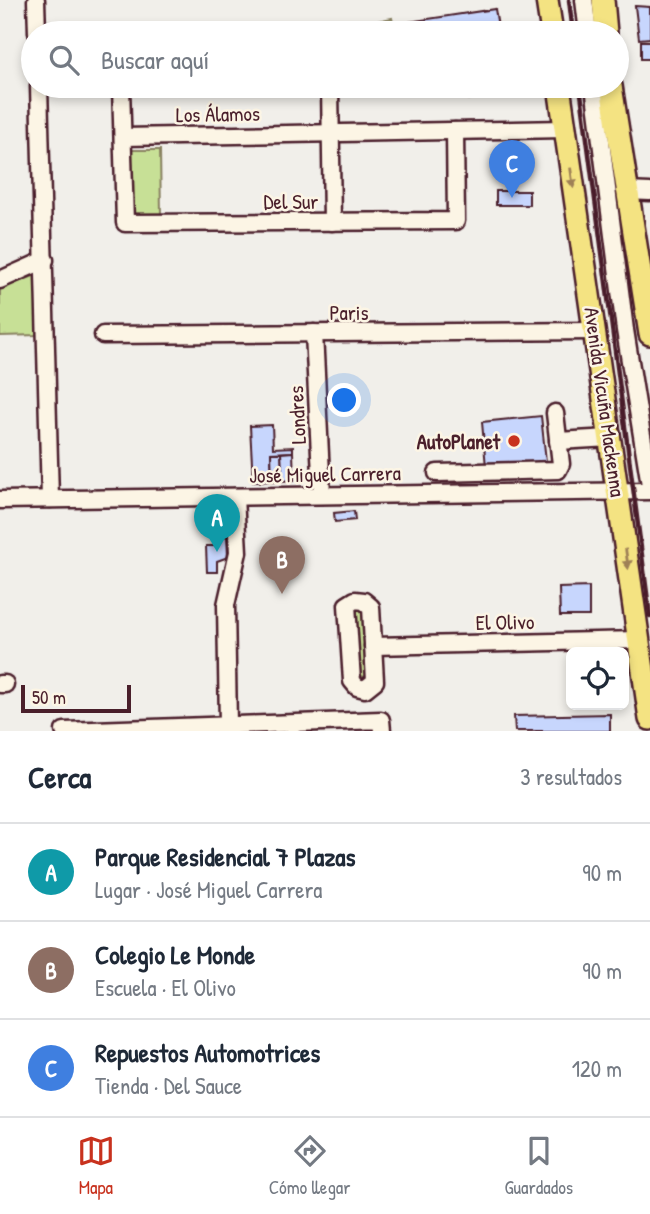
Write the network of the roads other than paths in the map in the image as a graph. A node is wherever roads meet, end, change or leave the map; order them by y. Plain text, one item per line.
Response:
1 (36, 0) edge
2 (547, 0) edge
3 (584, 0) edge
4 (603, 0) edge
5 (37, 21) edge
6 (550, 21) edge
7 (587, 21) edge
8 (605, 21) edge
9 (39, 98) edge
10 (121, 98) edge
11 (330, 98) edge
12 (561, 98) edge
13 (596, 98) edge
14 (613, 98) edge
15 (565, 129) junction
16 (455, 131) junction
17 (330, 133) junction
18 (123, 137) junction
19 (626, 191) junction
20 (650, 192) edge
21 (332, 222) junction
22 (45, 260) junction
23 (0, 280) edge
24 (594, 331) junction
25 (314, 333) junction
26 (650, 334) edge
27 (103, 335) dead end
28 (555, 413) dead end
29 (610, 438) junction
30 (558, 441) junction
31 (437, 473) dead end
32 (650, 485) edge
33 (618, 491) junction
34 (650, 491) edge
35 (322, 495) junction
36 (234, 497) junction
37 (50, 499) junction
38 (0, 500) edge
39 (639, 640) junction
40 (373, 646) junction
41 (650, 719) edge
42 (228, 724) junction
43 (64, 731) edge
44 (382, 731) edge

1 - 5 street
2 - 6 main road
3 - 7 street
4 - 8 main road
9 - 22 street
10 - 18 street
11 - 17 street
12 - 15 main road, Avenida Vicuña Mackenna
13 - 32 street
14 - 19 main road
15 - 16 street, Los Álamos
15 -> 24 main road, Avenida Vicuña Mackenna
16 - 17 street, Los Álamos
16 - 21 street, Del Sur
17 - 18 street, Los Álamos
17 - 21 street
18 - 21 street, Del Sur
19 - 20 street
19 - 26 main road
22 - 23 street
22 - 37 street
24 - 25 street, Paris
24 - 29 main road, Avenida Vicuña Mackenna
25 - 27 street, Paris
25 - 35 street, Londres
28 - 30 street
29 - 30 street
29 - 33 main road, Avenida Vicuña Mackenna
30 - 31 street
33 - 34 street, José Miguel Carrera
33 - 35 street, José Miguel Carrera
33 -> 39 main road, Avenida Vicuña Mackenna
35 - 36 street, José Miguel Carrera
36 - 37 street, José Miguel Carrera
36 - 42 street
37 - 38 street, José Miguel Carrera
39 - 40 street, El Olivo
39 - 41 main road, Avenida Vicuña Mackenna
40 - 40 street
42 - 43 street
42 - 44 street

